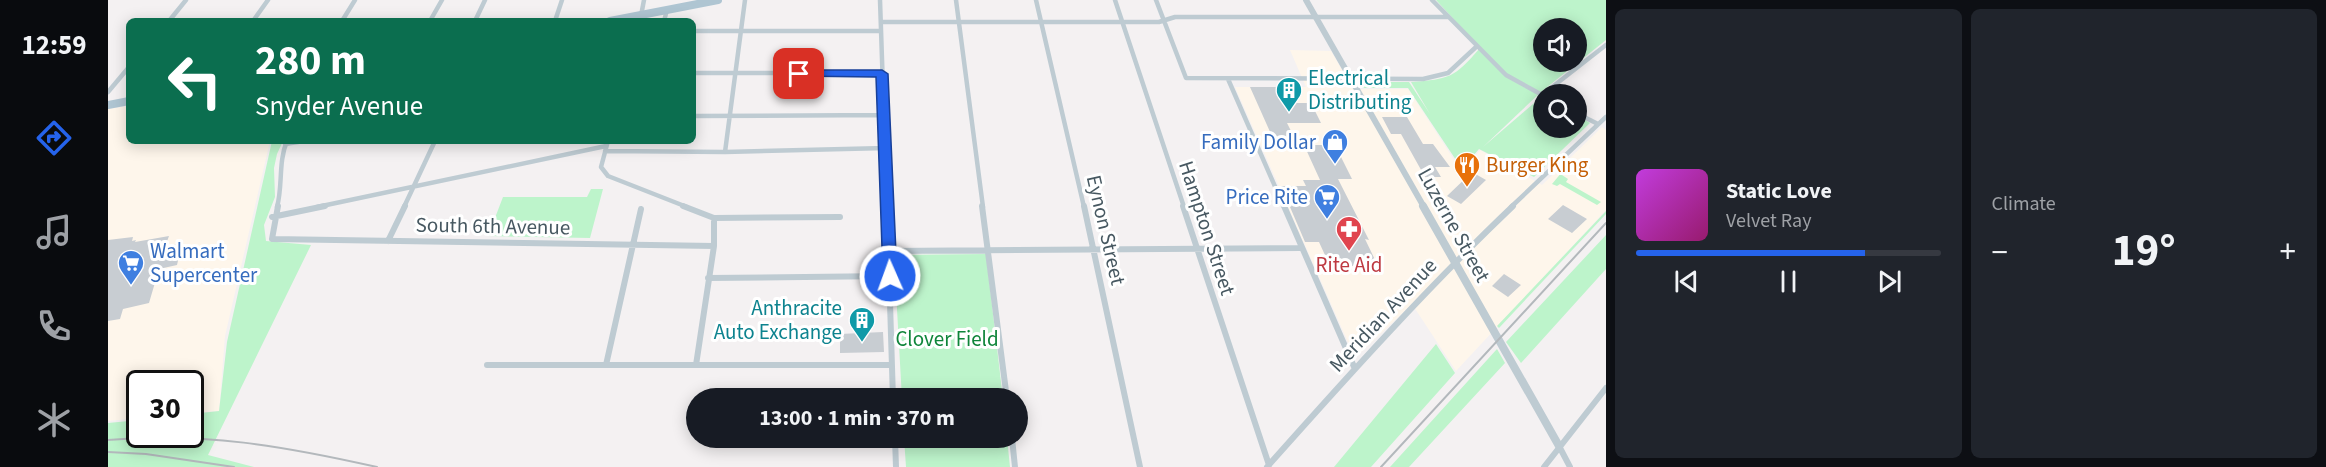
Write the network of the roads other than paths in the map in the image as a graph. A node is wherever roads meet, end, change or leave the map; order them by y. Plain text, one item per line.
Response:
1 (186, 0) edge
2 (268, 0) edge
3 (355, 0) edge
4 (442, 0) edge
5 (485, 0) edge
6 (561, 0) edge
7 (644, 0) edge
8 (718, 0) edge
9 (745, 0) edge
10 (880, 0) edge
11 (956, 0) edge
12 (1036, 0) edge
13 (1115, 0) edge
14 (1156, 0) edge
15 (1306, 0) edge
16 (1431, 0) edge
17 (667, 10) junction
18 (1448, 17) junction
19 (171, 18) edge
20 (255, 18) edge
21 (344, 18) edge
22 (432, 18) edge
23 (476, 18) edge
24 (556, 18) edge
25 (641, 18) edge
26 (665, 18) edge
27 (1316, 18) junction
28 (1164, 20) junction
29 (959, 21) junction
30 (1121, 21) junction
31 (881, 22) junction
32 (1042, 22) junction
33 (696, 31) edge
34 (881, 31) junction
35 (742, 32) junction
36 (1606, 45) edge
37 (1476, 47) junction
38 (126, 71) edge
39 (696, 73) edge
40 (736, 73) junction
41 (882, 74) junction
42 (1228, 79) junction
43 (1350, 79) junction
44 (1558, 84) edge
45 (1533, 90) edge
46 (108, 92) edge
47 (126, 102) edge
48 (108, 105) edge
49 (696, 116) edge
50 (884, 116) junction
51 (730, 117) junction
52 (1606, 117) edge
53 (1587, 118) edge
54 (1598, 124) junction
55 (286, 144) edge
56 (434, 144) edge
57 (606, 146) edge
58 (886, 148) junction
59 (725, 152) junction
60 (414, 186) junction
61 (641, 209) dead end
62 (272, 217) junction
63 (840, 217) dead end
64 (714, 218) junction
65 (388, 241) junction
66 (633, 244) junction
67 (714, 246) junction
68 (1300, 248) junction
69 (1094, 249) junction
70 (1196, 249) junction
71 (989, 250) junction
72 (889, 251) junction
73 (1454, 263) junction
74 (890, 276) junction
75 (708, 278) junction
76 (487, 365) dead end
77 (606, 365) junction
78 (696, 365) junction
79 (892, 365) junction
80 (1355, 369) junction
81 (893, 388) edge
82 (1006, 388) edge
83 (1606, 388) edge
84 (1559, 446) junction
85 (895, 448) edge
86 (1013, 448) edge
87 (1268, 466) edge
88 (896, 467) edge
89 (1016, 467) edge
90 (1140, 467) edge
91 (1544, 467) edge
92 (1570, 467) edge

1 - 19 street
2 - 20 street
3 - 21 street
4 - 22 street
5 - 23 street
6 - 24 street
7 - 25 street
8 - 17 main road
9 - 35 street
10 - 31 street
11 - 29 street
12 - 32 street, Eynon Street
13 - 30 street, Hampton Street
14 - 28 street
15 - 27 street, Luzerne Street
16 - 18 street
17 - 25 main road
17 - 26 street
18 - 27 street
18 - 37 street
27 - 28 street
27 - 43 street, Luzerne Street
28 - 30 street
28 - 42 street
29 - 31 street
29 - 32 street
29 - 71 street
30 - 32 street
30 - 70 street, Hampton Street
31 - 34 street
32 - 69 street, Eynon Street
33 - 35 street
34 - 35 street
34 - 41 street
35 - 40 street
36 - 44 street
37 - 43 street
37 - 45 street
38 - 46 street
39 - 40 street
40 - 41 street
40 - 51 street
41 - 50 street
42 - 43 street
42 - 68 street
43 - 73 street, Luzerne Street
47 - 48 main road
49 - 51 street
50 - 51 street
50 - 58 street
51 - 59 street
52 - 54 street, Meridian Avenue
53 - 54 street
54 - 73 street, Meridian Avenue
55 - 62 street
56 - 60 street
57 - 59 street
57 - 60 street
57 - 64 street
58 - 59 street
58 - 72 street
60 - 62 street
60 - 65 street
61 - 66 street
62 - 65 street, South 6th Avenue
63 - 64 street
64 - 67 street
65 - 66 street, South 6th Avenue
66 - 67 street, South 6th Avenue
66 - 77 street
67 - 75 street
68 - 70 street
68 - 80 street
69 - 70 street
69 - 71 street
69 - 90 street, Eynon Street
70 - 87 street, Hampton Street
71 - 72 street
71 - 82 street
72 - 74 street
73 - 80 street, Meridian Avenue
73 - 84 street, Luzerne Street
74 - 75 street
74 - 79 street
75 - 78 street
76 - 77 street
77 - 78 street
78 - 79 street
79 - 81 street
80 - 87 street, Meridian Avenue
83 - 84 street
84 - 91 street
84 - 92 street, Luzerne Street
85 - 88 street
86 - 89 street

